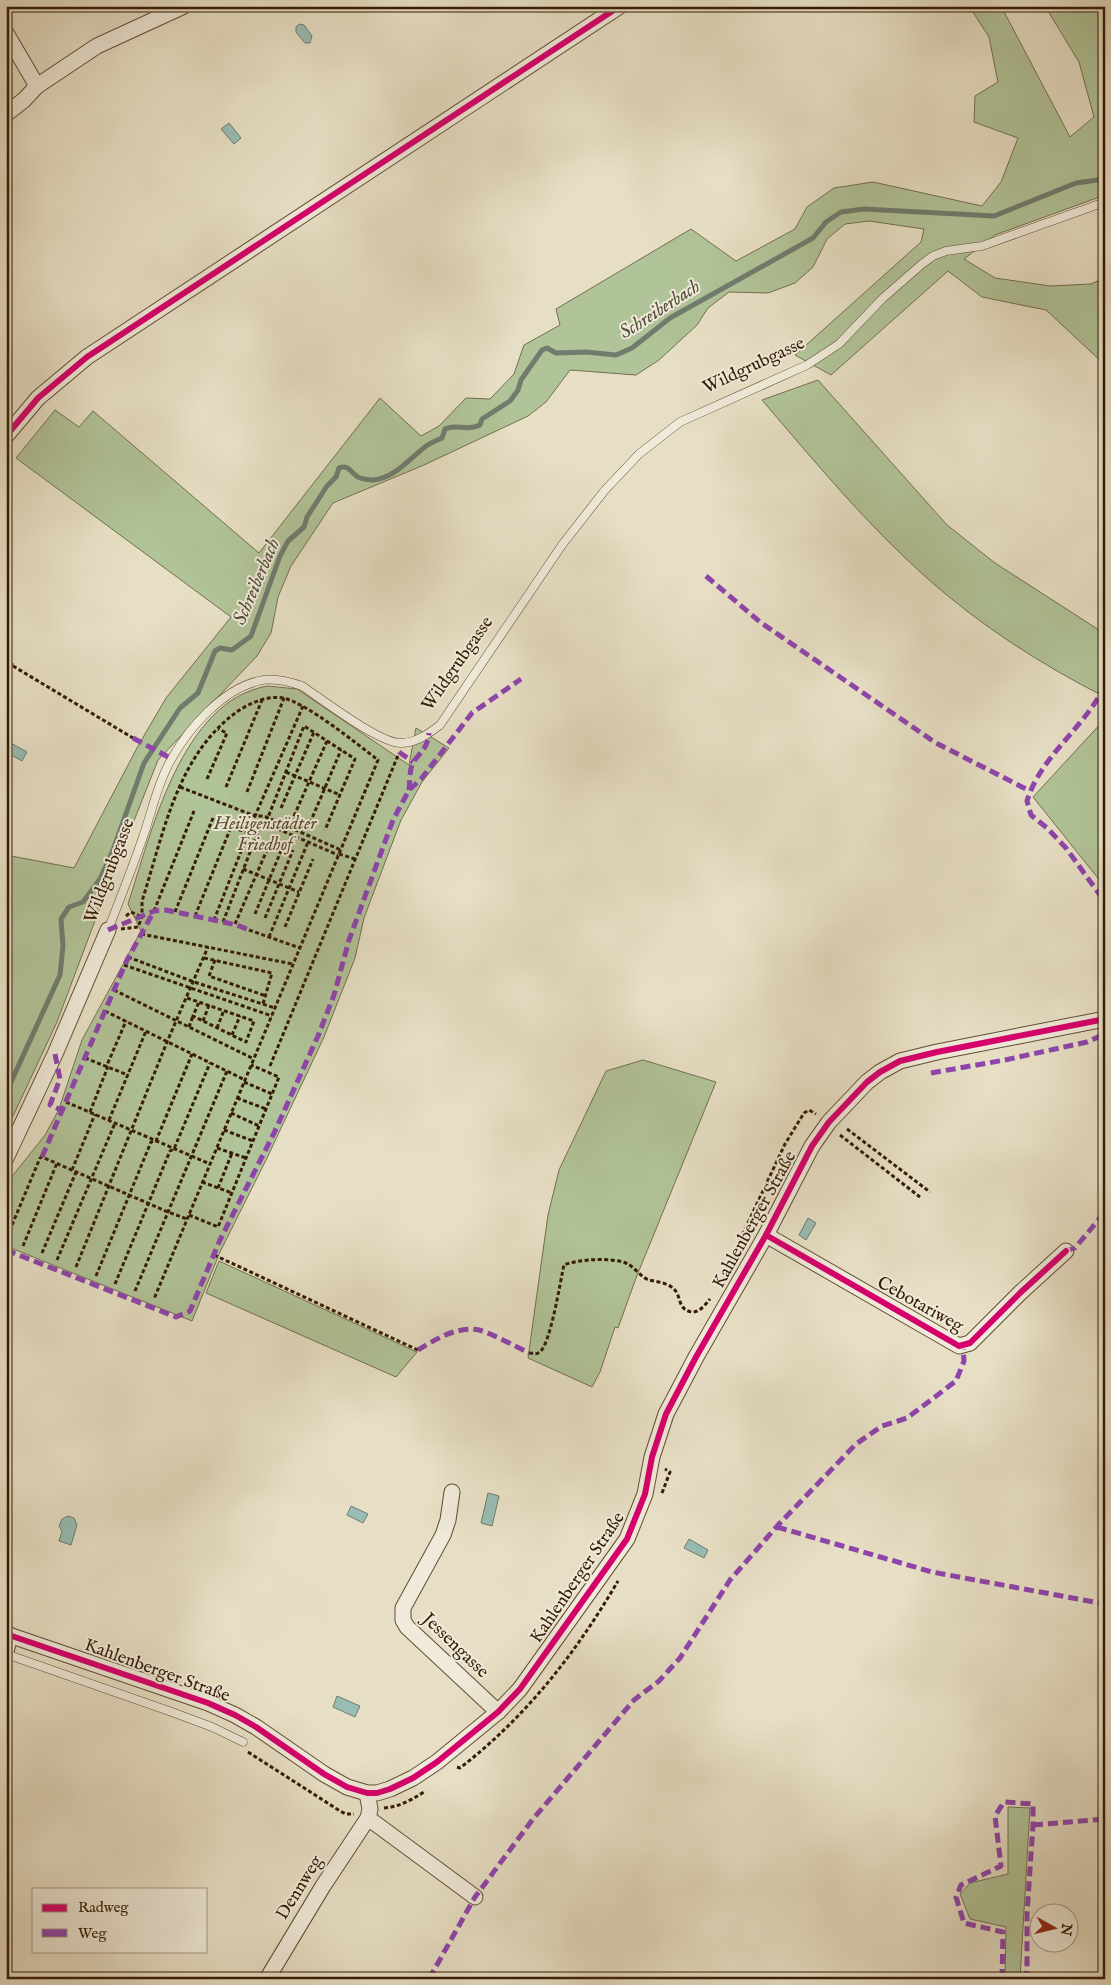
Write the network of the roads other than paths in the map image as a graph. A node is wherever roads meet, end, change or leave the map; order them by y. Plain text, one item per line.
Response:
1 (184, 6) edge
2 (620, 6) edge
3 (6, 33) edge
4 (36, 86) junction
5 (6, 114) edge
6 (1105, 202) edge
7 (6, 436) edge
8 (108, 930) joint
9 (1105, 1020) edge
10 (6, 1158) edge
11 (766, 1235) junction
12 (1066, 1251) dead end
13 (452, 1492) dead end
14 (8, 1634) edge
15 (6, 1653) edge
16 (498, 1712) junction
17 (244, 1742) road end
18 (367, 1793) junction
19 (362, 1816) junction
20 (475, 1897) dead end
21 (267, 1979) edge

1 - 4 street
2 - 7 street
3 - 4 street
4 - 5 street
6 - 8 lane, Wildgrubgasse
8 - 10 street, Wildgrubgasse
9 - 11 street, Kahlenberger Straße
11 - 12 street, Cebotariweg
11 - 16 street, Kahlenberger Straße
13 - 16 street, Jessengasse
14 - 15 street
14 - 18 street, Kahlenberger Straße
15 - 17 lane
16 - 18 street, Kahlenberger Straße
18 - 19 street
19 - 20 street
19 - 21 street, Dennweg

